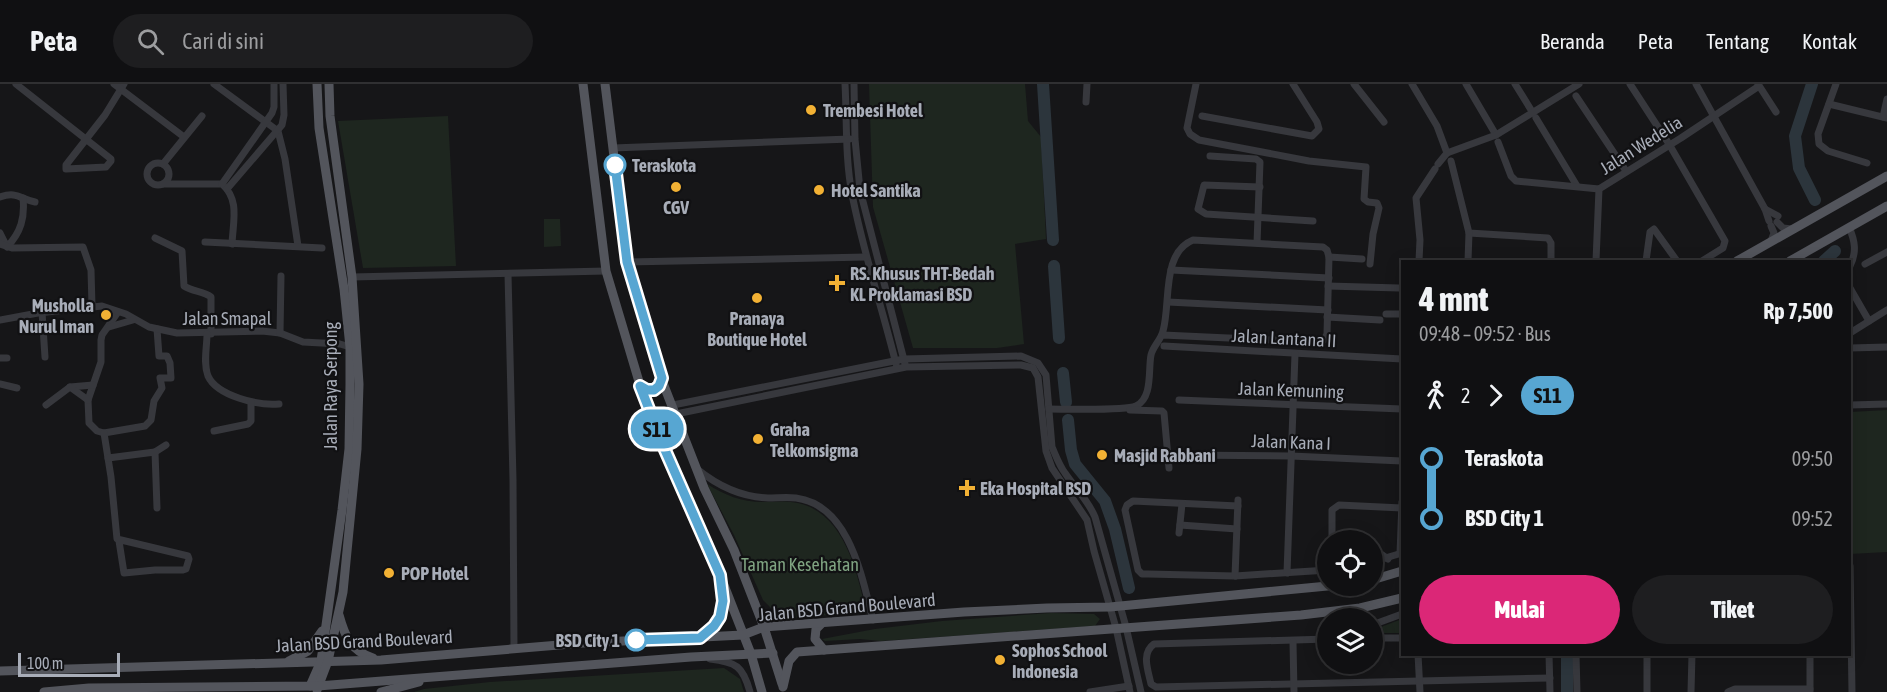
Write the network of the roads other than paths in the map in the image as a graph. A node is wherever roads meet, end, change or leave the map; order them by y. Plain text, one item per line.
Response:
1 (16, 84) edge
2 (114, 84) edge
3 (214, 84) edge
4 (274, 84) edge
5 (284, 84) edge
6 (317, 84) edge
7 (329, 84) edge
8 (583, 84) edge
9 (605, 84) edge
10 (845, 84) edge
11 (854, 84) edge
12 (1087, 84) edge
13 (1196, 84) edge
14 (1293, 84) edge
15 (1354, 84) edge
16 (1412, 84) edge
17 (1466, 84) edge
18 (1515, 84) edge
19 (1630, 84) edge
20 (1696, 84) edge
21 (1836, 84) edge
22 (1758, 85) edge
23 (122, 87) edge
24 (1575, 88) edge
25 (1887, 99) edge
26 (1086, 102) dead end
27 (1829, 104) junction
28 (1776, 112) dead end
29 (1534, 115) junction
30 (202, 116) dead end
31 (1202, 116) dead end
32 (1714, 116) junction
33 (1885, 117) edge
34 (1384, 122) dead end
35 (266, 124) junction
36 (278, 131) junction
37 (184, 138) junction
38 (855, 139) junction
39 (1497, 139) junction
40 (86, 140) junction
41 (847, 140) junction
42 (1669, 144) junction
43 (613, 148) junction
44 (1447, 153) junction
45 (1210, 156) dead end
46 (1451, 161) dead end
47 (1867, 163) dead end
48 (163, 164) junction
49 (1626, 171) junction
50 (1887, 176) edge
51 (1882, 183) edge
52 (163, 184) junction
53 (224, 186) junction
54 (1577, 186) junction
55 (340, 187) junction
56 (1260, 187) junction
57 (329, 188) junction
58 (1599, 189) junction
59 (0, 197) edge
60 (23, 198) junction
61 (35, 202) dead end
62 (1887, 206) edge
63 (1765, 208) junction
64 (1258, 217) junction
65 (1312, 221) dead end
66 (1773, 222) junction
67 (1849, 227) junction
68 (1792, 229) junction
69 (0, 233) edge
70 (1469, 233) junction
71 (155, 238) dead end
72 (1771, 241) junction
73 (205, 242) dead end
74 (1257, 243) junction
75 (232, 244) junction
76 (4, 246) edge
77 (298, 246) junction
78 (322, 248) dead end
79 (1887, 252) edge
80 (866, 257) junction
81 (1329, 257) junction
82 (1362, 259) dead end
83 (1419, 260) edge
84 (1468, 260) edge
85 (1551, 260) edge
86 (1596, 260) edge
87 (1646, 260) edge
88 (1676, 260) edge
89 (1704, 260) edge
90 (1739, 260) edge
91 (1792, 260) edge
92 (627, 262) junction
93 (1370, 264) dead end
94 (1851, 264) edge
95 (1865, 264) dead end
96 (1171, 270) junction
97 (606, 272) junction
98 (508, 274) junction
99 (281, 276) dead end
100 (352, 277) junction
101 (1328, 282) junction
102 (1399, 288) dead end
103 (1851, 290) edge
104 (1168, 303) junction
105 (92, 306) junction
106 (1887, 310) edge
107 (42, 312) junction
108 (118, 312) junction
109 (1328, 314) junction
110 (1401, 314) edge
111 (0, 320) edge
112 (133, 320) junction
113 (1869, 321) junction
114 (109, 327) junction
115 (157, 329) junction
116 (1851, 332) edge
117 (280, 333) junction
118 (209, 334) junction
119 (1163, 335) junction
120 (1164, 346) dead end
121 (350, 347) junction
122 (1887, 347) edge
123 (1851, 348) edge
124 (1295, 354) junction
125 (45, 357) dead end
126 (1401, 359) edge
127 (905, 363) junction
128 (897, 365) junction
129 (662, 378) junction
130 (0, 384) edge
131 (93, 385) junction
132 (777, 385) junction
133 (640, 386) junction
134 (70, 387) junction
135 (17, 388) dead end
136 (355, 388) junction
137 (779, 393) junction
138 (88, 400) junction
139 (1179, 400) dead end
140 (251, 402) junction
141 (279, 404) dead end
142 (1887, 404) edge
143 (46, 405) dead end
144 (1851, 405) edge
145 (1293, 406) junction
146 (1122, 408) junction
147 (1401, 409) edge
148 (674, 410) junction
149 (1049, 410) junction
150 (1046, 424) junction
151 (214, 431) dead end
152 (104, 433) junction
153 (166, 445) dead end
154 (155, 452) junction
155 (1179, 455) dead end
156 (1292, 456) junction
157 (108, 458) junction
158 (1401, 461) edge
159 (1170, 468) dead end
160 (697, 469) junction
161 (1182, 504) junction
162 (157, 508) dead end
163 (1401, 508) edge
164 (1237, 529) junction
165 (1332, 530) edge
166 (119, 541) junction
167 (1401, 554) edge
168 (1383, 556) edge
169 (1388, 559) junction
170 (1383, 560) edge
171 (1317, 571) edge
172 (1401, 571) edge
173 (1287, 573) junction
174 (720, 575) junction
175 (1235, 576) junction
176 (1383, 577) edge
177 (1317, 587) edge
178 (1401, 598) edge
179 (1115, 606) junction
180 (339, 613) junction
181 (1401, 614) edge
182 (873, 620) junction
183 (1383, 621) edge
184 (821, 624) junction
185 (326, 625) junction
186 (764, 627) junction
187 (1121, 628) junction
188 (742, 635) junction
189 (1851, 635) edge
190 (696, 638) junction
191 (1383, 638) edge
192 (1401, 638) edge
193 (1317, 640) edge
194 (1293, 642) junction
195 (514, 648) junction
196 (824, 650) junction
197 (773, 653) junction
198 (751, 654) junction
199 (1418, 656) edge
200 (1549, 656) edge
201 (1576, 656) edge
202 (1647, 656) edge
203 (1692, 656) edge
204 (1810, 656) edge
205 (688, 657) junction
206 (381, 660) junction
207 (324, 661) junction
208 (286, 662) junction
209 (0, 671) edge
210 (444, 675) junction
211 (1550, 678) junction
212 (1419, 680) junction
213 (1294, 683) junction
214 (1209, 685) junction
215 (315, 688) edge
216 (274, 689) edge
217 (1130, 689) edge
218 (783, 690) edge
219 (1810, 690) edge
220 (44, 692) edge
221 (381, 692) edge
222 (750, 692) edge
223 (762, 692) edge
224 (1090, 692) edge
225 (1142, 692) edge
226 (1204, 692) edge
227 (1294, 692) edge
228 (1420, 692) edge
229 (1550, 692) edge
230 (1577, 692) edge
231 (1647, 692) edge
232 (1691, 692) edge
233 (1728, 692) edge
234 (1852, 692) edge

1 - 40 street
2 - 23 street
3 - 35 street
4 - 35 street
5 - 36 street
6 - 57 main road, Jalan Raya Serpong
7 - 55 main road, Jalan Raya Serpong
8 - 97 main road
9 - 43 main road
10 - 41 street
11 - 38 street
12 - 26 street
13 - 93 street
14 - 31 street
15 - 34 street
16 - 44 street
17 - 39 street, Jalan Wedelia
18 - 29 street
19 - 42 street
20 - 32 street
21 - 27 street
22 - 28 street
22 - 32 street, Jalan Wedelia
23 - 37 street
23 - 40 street
24 - 29 street
24 - 49 street
25 - 33 street
27 - 33 street
27 - 47 street
29 - 39 street
29 - 54 street
30 - 37 street
32 - 42 street, Jalan Wedelia
32 - 63 street
35 - 36 street
35 - 53 street
36 - 53 street
36 - 77 street
37 - 48 street
38 - 41 street
38 - 127 street
39 - 44 street
39 - 54 street, Jalan Wedelia
40 - 40 street
41 - 43 street
41 - 80 street
42 - 49 street, Jalan Wedelia
42 - 89 street
43 - 92 main road
44 - 83 street
45 - 56 street
46 - 70 street
48 - 52 street
48 - 52 street
49 - 58 street, Jalan Wedelia
50 - 51 main road
51 - 68 main road
52 - 53 street
53 - 75 street
54 - 58 street, Jalan Wedelia
55 - 57 main road
55 - 100 main road, Jalan Raya Serpong
56 - 64 street
56 - 64 street
57 - 121 main road, Jalan Raya Serpong
58 - 86 street
59 - 60 street
60 - 61 street
60 - 76 street
62 - 67 main road
63 - 66 street
63 - 66 street
64 - 65 street
64 - 74 street
66 - 68 street
66 - 72 street
67 - 91 main road
67 - 94 street
68 - 72 main road
69 - 76 street
70 - 84 street
70 - 85 street
71 - 118 street
72 - 90 main road
73 - 75 street
74 - 81 street
74 - 96 street
75 - 77 street
76 - 105 street
77 - 78 street
79 - 95 street
80 - 92 street
80 - 128 street
81 - 82 street
81 - 101 street
87 - 88 street
92 - 129 main road
96 - 101 street
96 - 104 street
97 - 98 street
97 - 133 main road
98 - 100 street
98 - 195 street
99 - 117 street
100 - 136 main road, Jalan Raya Serpong
101 - 102 street
101 - 109 street
103 - 113 street
104 - 109 street
104 - 119 street
105 - 107 street, Jalan Smapal
105 - 108 street, Jalan Smapal
106 - 113 street
107 - 111 street, Jalan Smapal
107 - 125 street
108 - 112 street, Jalan Smapal
108 - 114 street
109 - 110 street
109 - 119 street
112 - 114 street
112 - 115 street, Jalan Smapal
113 - 116 street
114 - 131 street
115 - 118 street, Jalan Smapal
115 - 152 street
117 - 118 street, Jalan Smapal
117 - 121 street, Jalan Smapal
118 - 140 street
119 - 146 street
120 - 124 street, Jalan Lantana II
121 - 136 main road, Jalan Raya Serpong
122 - 123 street
124 - 126 street, Jalan Lantana II
124 - 145 street
127 - 128 street
127 - 149 street
127 - 150 street
128 - 132 street
128 - 137 street
129 - 133 main road
129 - 148 main road
130 - 135 street
131 - 134 street
131 - 138 street
132 - 137 street
132 - 148 street
133 - 174 main road
134 - 138 street
134 - 143 street
136 - 180 main road, Jalan Raya Serpong
136 - 185 main road, Jalan Raya Serpong
137 - 148 street
138 - 152 street
139 - 145 street, Jalan Kemuning
140 - 141 street
140 - 151 street
142 - 144 street
145 - 147 street, Jalan Kemuning
145 - 156 street
146 - 149 street
146 - 159 street
148 - 160 main road
149 - 150 street
150 - 179 street
152 - 157 street
153 - 154 street
154 - 157 street
154 - 162 street
155 - 156 street, Jalan Kana I
156 - 158 street, Jalan Kana I
156 - 173 street
157 - 166 street
160 - 182 street
160 - 186 main road
161 - 164 street
161 - 164 street
161 - 175 street
163 - 165 street
164 - 175 street
166 - 166 street
167 - 169 street
168 - 169 street
169 - 170 street
171 - 173 street
172 - 176 main road
173 - 175 street
174 - 188 main road
174 - 190 main road
177 - 179 main road, Jalan BSD Grand Boulevard
178 - 187 main road
179 - 182 main road, Jalan BSD Grand Boulevard
179 - 187 street
180 - 206 main road
180 - 207 main road, Jalan Raya Serpong
181 - 183 street
182 - 184 main road, Jalan BSD Grand Boulevard
184 - 186 main road, Jalan BSD Grand Boulevard
184 - 196 main road
185 - 207 main road, Jalan Raya Serpong
185 - 208 main road
186 - 188 main road, Jalan BSD Grand Boulevard
186 - 197 main road
187 - 196 main road
187 - 217 street
187 - 225 street
188 - 190 main road, Jalan BSD Grand Boulevard
188 - 198 main road
189 - 234 street
190 - 195 main road, Jalan BSD Grand Boulevard
190 - 205 main road
191 - 192 street
193 - 194 street
194 - 213 street
194 - 214 street
195 - 206 main road, Jalan BSD Grand Boulevard
196 - 218 main road
197 - 198 main road
197 - 218 main road
198 - 205 main road
198 - 223 main road
199 - 212 street
200 - 211 street
201 - 230 street
202 - 231 street
203 - 232 street
204 - 219 street
205 - 210 main road
205 - 222 street
206 - 207 main road, Jalan BSD Grand Boulevard
207 - 208 main road, Jalan BSD Grand Boulevard
207 - 215 main road, Jalan Raya Serpong
208 - 209 main road, Jalan BSD Grand Boulevard
210 - 215 main road
210 - 221 main road
211 - 212 street
211 - 229 street
212 - 213 street
212 - 228 street
213 - 214 street
213 - 227 street
214 - 226 street
215 - 216 main road
216 - 220 main road
217 - 224 street
219 - 233 street

